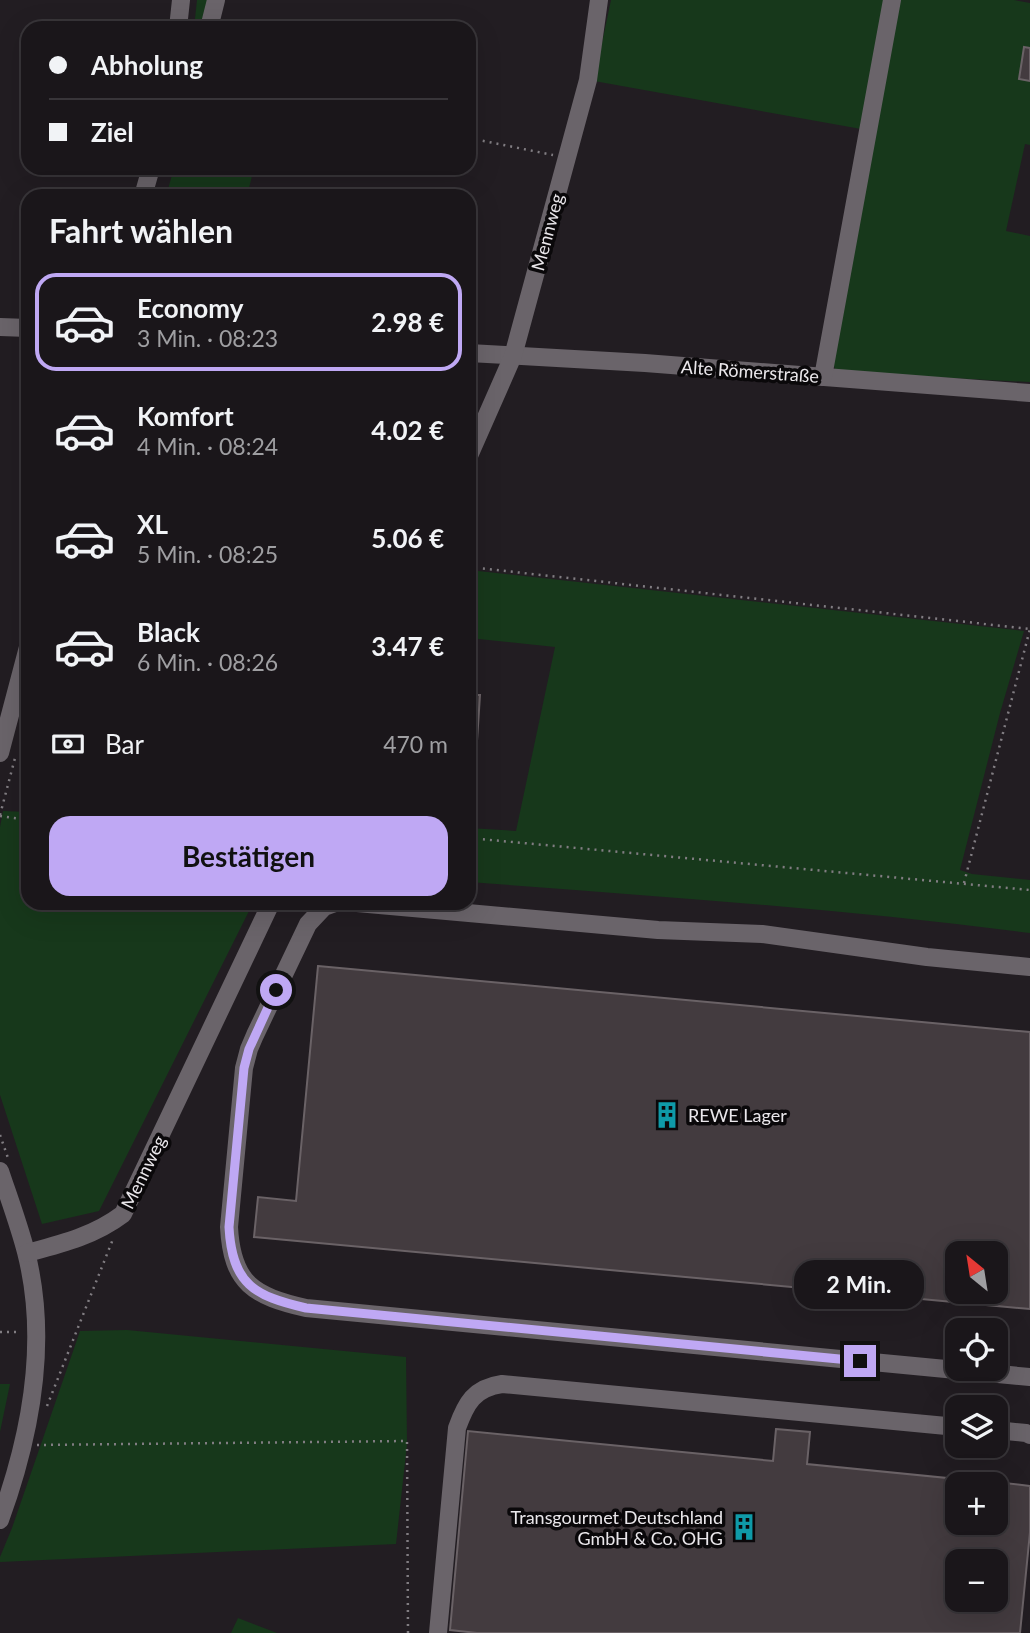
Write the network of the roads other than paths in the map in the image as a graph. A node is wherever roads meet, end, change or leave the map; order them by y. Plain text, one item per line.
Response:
1 (181, 0) edge
2 (216, 0) edge
3 (599, 0) edge
4 (892, 0) edge
5 (179, 21) edge
6 (211, 21) edge
7 (0, 327) edge
8 (21, 328) edge
9 (476, 353) edge
10 (513, 356) junction
11 (823, 377) junction
12 (1030, 393) edge
13 (476, 440) edge
14 (21, 674) edge
15 (0, 753) edge
16 (268, 910) edge
17 (321, 910) edge
18 (436, 910) edge
19 (1030, 967) edge
20 (0, 1171) edge
21 (27, 1253) junction
22 (1030, 1377) edge
23 (945, 1426) edge
24 (1008, 1431) edge
25 (1030, 1436) edge
26 (0, 1520) edge
27 (438, 1633) edge

1 - 5 street
2 - 6 street
3 - 10 street, Mennweg
4 - 11 street
7 - 8 street
9 - 10 street, Alte Römerstraße
10 - 11 street, Alte Römerstraße
10 - 13 street, Mennweg
11 - 12 street, Alte Römerstraße
14 - 15 street
16 - 21 street, Mennweg
17 - 22 street
18 - 19 street
20 - 21 street
21 - 26 street
23 - 27 street
24 - 25 street

